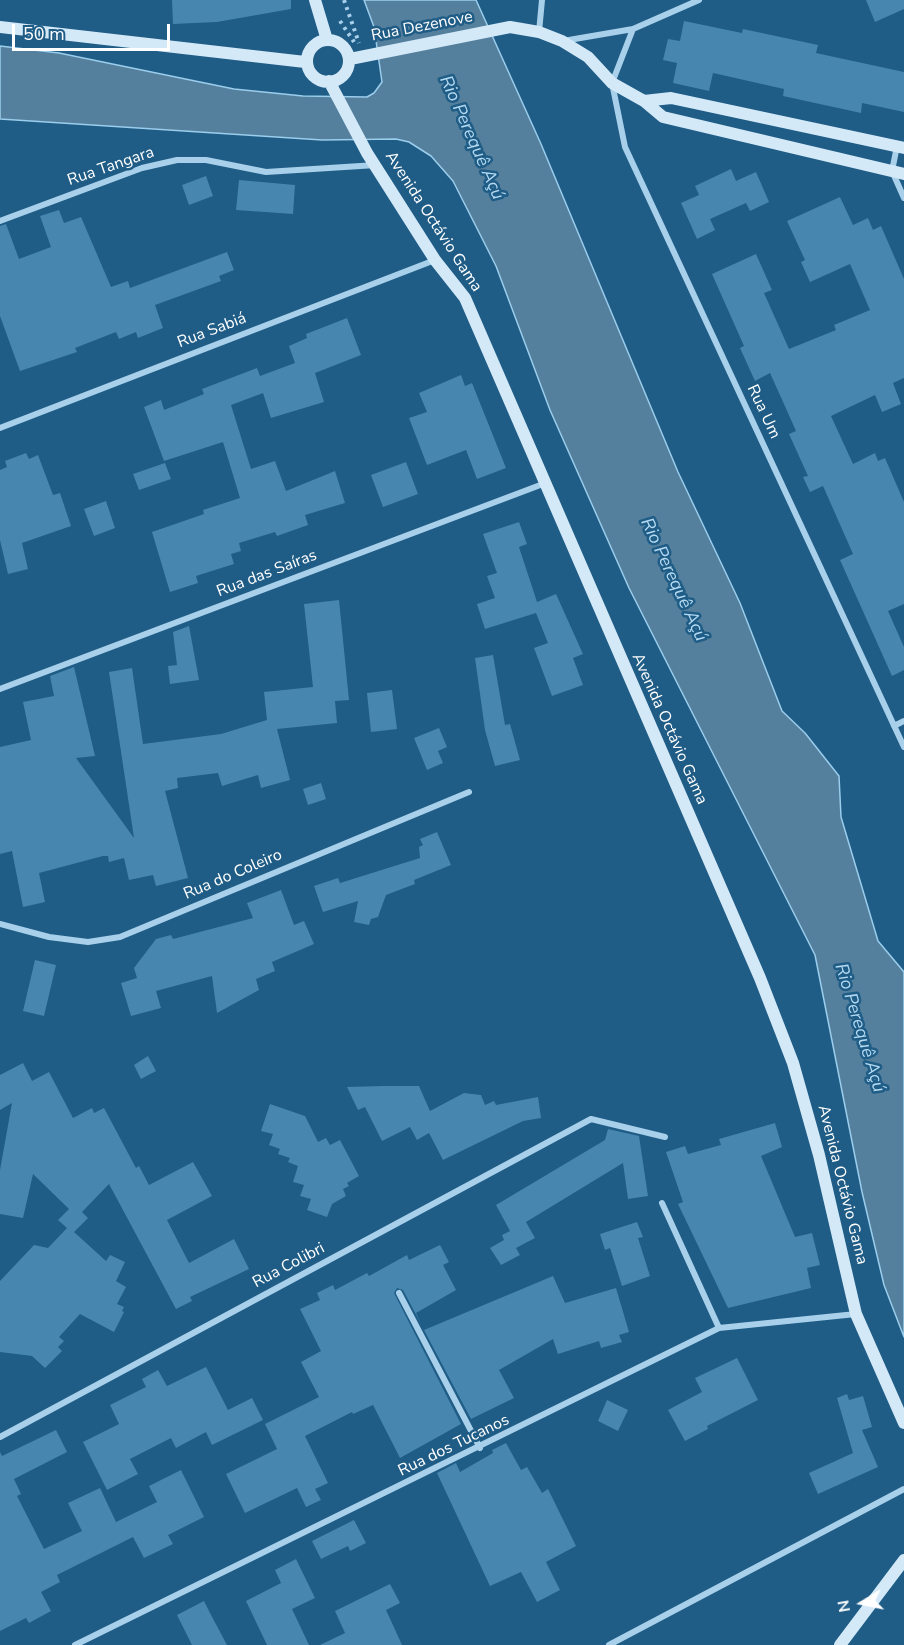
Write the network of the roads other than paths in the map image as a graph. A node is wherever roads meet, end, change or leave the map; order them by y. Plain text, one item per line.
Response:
1 (315, 0) edge
2 (542, 0) edge
3 (699, 0) edge
4 (0, 27) edge
5 (633, 29) junction
6 (539, 32) junction
7 (327, 40) junction
8 (562, 41) junction
9 (350, 59) junction
10 (305, 62) junction
11 (612, 83) junction
12 (330, 85) junction
13 (644, 101) junction
14 (901, 147) edge
15 (377, 165) junction
16 (898, 172) edge
17 (904, 198) edge
18 (0, 221) edge
19 (435, 260) junction
20 (0, 428) edge
21 (543, 484) junction
22 (0, 689) edge
23 (904, 721) edge
24 (894, 726) junction
25 (904, 747) edge
26 (469, 792) dead end
27 (0, 924) edge
28 (665, 1137) dead end
29 (662, 1203) dead end
30 (399, 1293) dead end
31 (856, 1314) junction
32 (719, 1328) junction
33 (904, 1422) edge
34 (0, 1437) edge
35 (480, 1448) junction
36 (904, 1489) edge
37 (904, 1560) edge
38 (75, 1645) edge
39 (609, 1645) edge
40 (840, 1645) edge

1 - 7 street
2 - 6 street
3 - 5 street
4 - 10 street
5 - 8 street
5 - 11 street
6 - 8 street, Rua Dezenove
6 - 9 street, Rua Dezenove
7 - 9 street
7 - 10 street
8 - 11 street, Rua Dezenove
9 - 12 street
10 - 12 street
11 - 13 street, Rua Dezenove
11 - 24 street, Rua Um
12 - 15 street, Avenida Octávio Gama
13 - 14 street
13 - 16 street, Rua Dezenove
14 - 16 street
15 - 18 street, Rua Tangara
15 - 19 street, Avenida Octávio Gama
16 - 17 street
19 - 20 street, Rua Sabiá
19 - 21 street, Avenida Octávio Gama
21 - 22 street, Rua das Saíras
21 - 31 street, Avenida Octávio Gama
23 - 24 street
24 - 25 street, Rua Um
26 - 27 street, Rua do Coleiro
28 - 34 street, Rua Colibri
29 - 32 street
30 - 35 street
31 - 32 street, Rua dos Tucanos
31 - 33 street, Avenida Octávio Gama
32 - 35 street, Rua dos Tucanos
35 - 38 street, Rua dos Tucanos
36 - 39 street
37 - 40 street

